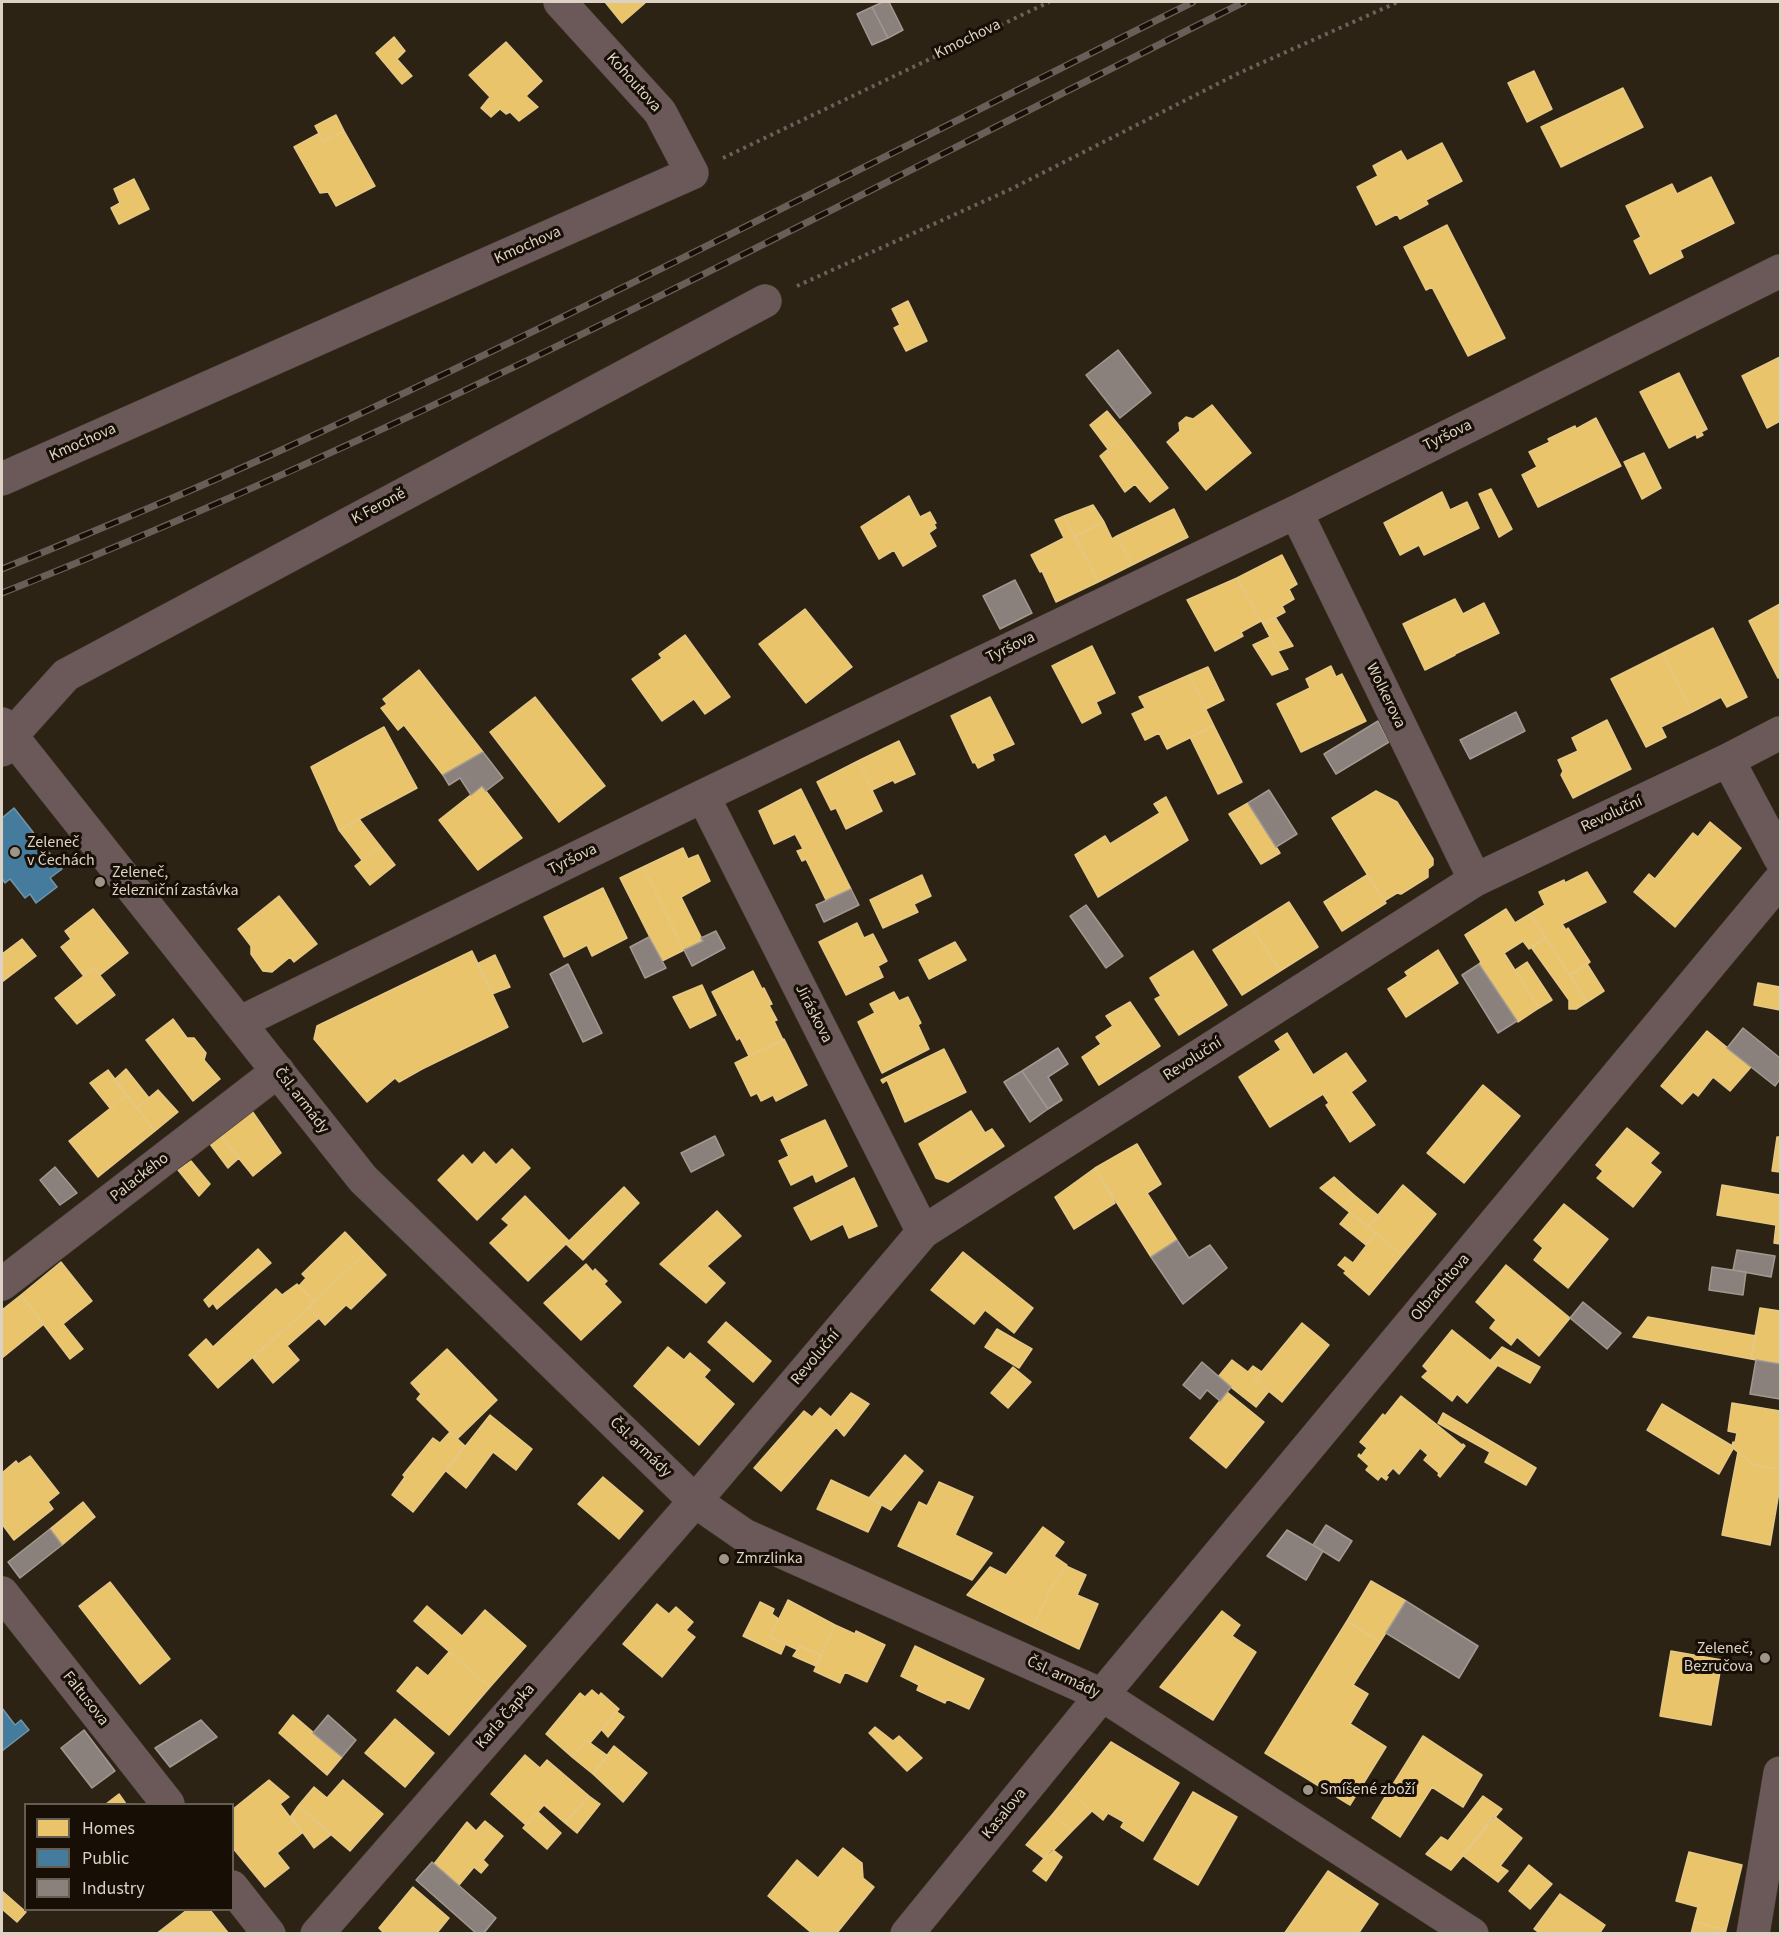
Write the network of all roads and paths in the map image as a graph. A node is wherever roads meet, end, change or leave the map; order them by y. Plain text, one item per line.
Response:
1 (560, 2) edge
2 (1049, 2) edge
3 (1398, 2) edge
4 (692, 173) junction
5 (1780, 271) edge
6 (765, 301) joint
7 (2, 479) edge
8 (1296, 512) junction
9 (1780, 733) edge
10 (5, 737) edge
11 (1728, 760) junction
12 (703, 796) junction
13 (1780, 858) edge
14 (1474, 880) junction
15 (1780, 880) edge
16 (239, 1023) junction
17 (278, 1071) junction
18 (923, 1232) junction
19 (2, 1284) edge
20 (695, 1501) junction
21 (2, 1593) edge
22 (1102, 1695) junction
23 (1780, 1773) edge
24 (167, 1803) edge
25 (234, 1890) edge
26 (268, 1934) edge
27 (317, 1934) edge
28 (907, 1934) edge
29 (1472, 1934) edge
30 (1753, 1934) edge

1 - 4 street, Kohoutova
2 - 4 path, Kmochova
3 - 6 path
4 - 7 street, Kmochova
5 - 8 street, Tyršova
6 - 10 street, K Feroně
8 - 12 street, Tyršova
8 - 14 street, Wolkerova
9 - 11 street, Revoluční
10 - 16 street, Čsl. armády
11 - 13 street
11 - 14 street, Revoluční
12 - 16 street, Tyršova
12 - 18 street, Jiráskova
14 - 18 street, Revoluční
15 - 22 street, Olbrachtova
16 - 17 street, Čsl. armády
17 - 19 street, Palackého
17 - 20 street, Čsl. armády
18 - 20 street, Revoluční
20 - 22 street, Čsl. armády
20 - 27 street, Karla Čapka
21 - 24 street, Faltusova
22 - 28 street, Kasalova
22 - 29 street, Čsl. armády
23 - 30 street
25 - 26 street

